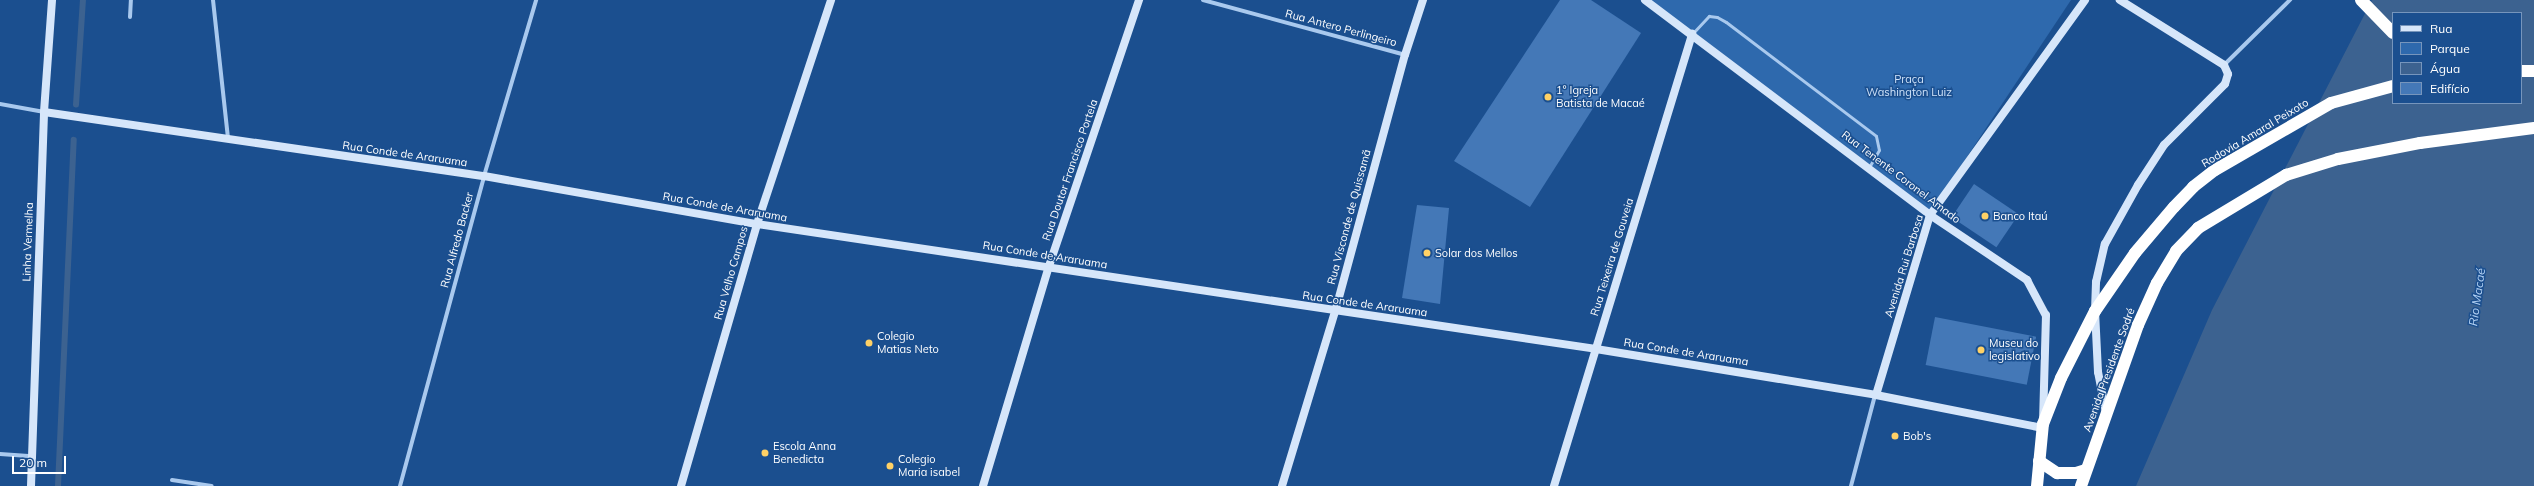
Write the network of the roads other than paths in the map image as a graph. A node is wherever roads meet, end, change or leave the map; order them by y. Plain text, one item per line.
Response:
1 (52, 0) edge
2 (131, 0) edge
3 (213, 0) edge
4 (536, 0) edge
5 (831, 0) edge
6 (1139, 0) edge
7 (1203, 0) edge
8 (1423, 0) edge
9 (1645, 0) edge
10 (2085, 0) edge
11 (2120, 0) edge
12 (2290, 0) edge
13 (2361, 0) edge
14 (130, 17) dead end
15 (2392, 32) edge
16 (1692, 34) junction
17 (1404, 55) junction
18 (2224, 65) junction
19 (2522, 71) edge
20 (2534, 71) edge
21 (2392, 86) edge
22 (0, 104) edge
23 (44, 112) junction
24 (2534, 128) edge
25 (228, 140) junction
26 (1869, 167) junction
27 (484, 176) junction
28 (1930, 215) junction
29 (757, 224) junction
30 (1049, 266) junction
31 (2095, 311) junction
32 (1335, 312) junction
33 (1596, 349) junction
34 (1876, 394) junction
35 (2106, 416) junction
36 (2042, 426) junction
37 (0, 454) edge
38 (32, 456) junction
39 (2039, 461) junction
40 (2086, 470) junction
41 (172, 480) dead end
42 (31, 486) edge
43 (212, 486) edge
44 (400, 486) edge
45 (681, 486) edge
46 (983, 486) edge
47 (1282, 486) edge
48 (1554, 486) edge
49 (1851, 486) edge
50 (2037, 486) edge
51 (2081, 486) edge

1 - 23 street, Linha Vermelha
2 - 14 street
3 - 25 street
4 - 27 street, Rua Alfredo Backer
5 - 29 street, Rua Velho Campos
6 - 30 street, Rua Doutor Francisco Portela
7 - 17 street, Rua Antero Perlingeiro
8 - 17 street, Rua Visconde de Quissamã
9 - 16 street, Rua Tenente Coronel Amado
10 - 28 street, Avenida Rui Barbosa
11 - 18 street
12 - 18 street
13 - 15 highway
16 - 26 street, Rua Tenente Coronel Amado
16 - 26 lane
16 - 33 street, Rua Teixeira de Gouveia
17 - 32 street, Rua Visconde de Quissamã
18 - 31 street
19 - 20 highway
21 - 31 highway, Rodovia Amaral Peixoto
22 - 23 street
23 - 25 street, Rua Conde de Araruama
23 - 38 street, Linha Vermelha
24 - 35 highway, Avenida Presidente Sodré
25 - 27 street, Rua Conde de Araruama
26 - 28 street, Rua Tenente Coronel Amado
27 - 29 street, Rua Conde de Araruama
27 - 44 street, Rua Alfredo Backer
28 - 34 street, Avenida Rui Barbosa
28 - 36 street, Rua Tenente Coronel Amado
29 - 30 street, Rua Conde de Araruama
29 - 45 street, Rua Velho Campos
30 - 32 street, Rua Conde de Araruama
30 - 46 street, Rua Doutor Francisco Portela
31 - 35 street
31 - 36 highway
32 - 33 street, Rua Conde de Araruama
32 - 47 street, Rua Visconde de Quissamã
33 - 34 street, Rua Conde de Araruama
33 - 48 street, Rua Teixeira de Gouveia
34 - 36 street, Rua Conde de Araruama
34 - 49 street, Avenida Rui Barbosa
35 - 40 highway, Avenida Presidente Sodré
36 - 39 highway
37 - 38 street
38 - 42 street, Linha Vermelha
39 - 40 highway
39 - 50 highway
40 - 51 highway, Avenida Presidente Sodré
41 - 43 street

